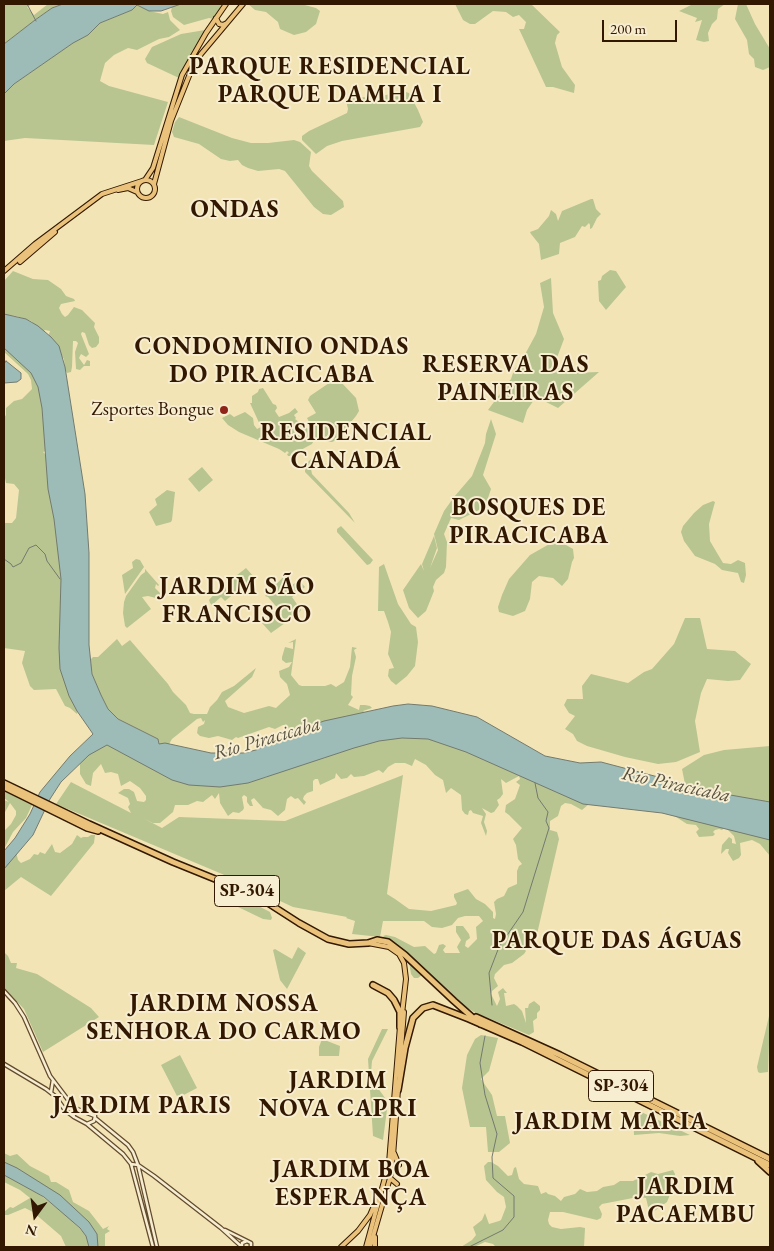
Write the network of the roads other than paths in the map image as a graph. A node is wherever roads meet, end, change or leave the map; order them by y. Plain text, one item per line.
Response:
1 (226, 4) edge
2 (243, 4) edge
3 (216, 18) junction
4 (228, 23) junction
5 (143, 180) junction
6 (154, 184) junction
7 (137, 192) junction
8 (4, 273) edge
9 (4, 783) edge
10 (4, 787) edge
11 (29, 798) junction
12 (368, 944) junction
13 (373, 985) dead end
14 (4, 991) edge
15 (404, 1005) junction
16 (470, 1017) junction
17 (400, 1027) junction
18 (4, 1064) edge
19 (53, 1080) junction
20 (398, 1090) junction
21 (51, 1092) junction
22 (72, 1105) junction
23 (64, 1109) junction
24 (77, 1109) junction
25 (74, 1116) junction
26 (95, 1118) junction
27 (87, 1124) junction
28 (393, 1151) junction
29 (750, 1155) junction
30 (135, 1156) junction
31 (770, 1158) edge
32 (129, 1160) junction
33 (132, 1164) junction
34 (138, 1165) junction
35 (399, 1165) dead end
36 (770, 1165) edge
37 (770, 1172) edge
38 (390, 1178) junction
39 (397, 1184) dead end
40 (380, 1195) junction
41 (379, 1218) junction
42 (221, 1228) junction
43 (247, 1241) junction
44 (153, 1247) edge
45 (157, 1247) edge
46 (242, 1247) edge
47 (252, 1247) edge
48 (341, 1247) edge
49 (366, 1247) edge
50 (370, 1247) edge
51 (375, 1247) edge

1 - 3 main road
2 - 4 main road
3 - 4 main road
3 - 5 main road
4 - 6 main road
5 - 6 main road
5 - 7 main road
5 - 8 main road
6 - 7 main road
7 - 8 main road
9 - 11 highway, SP-304
10 - 11 highway, SP-304
11 - 12 highway, SP-304
12 - 15 main road
12 - 16 highway
13 - 17 highway
14 - 19 street
15 - 17 main road
15 - 20 main road
16 - 20 highway
16 - 29 highway, SP-304
16 - 31 highway, SP-304
17 - 40 main road
18 - 21 street
19 - 21 street
19 - 22 street
20 - 28 main road
21 - 23 street
22 - 23 street
22 - 24 street
23 - 25 street
24 - 25 street
24 - 26 street
25 - 27 street
26 - 27 street
26 - 30 street
27 - 32 street
28 - 35 main road
28 - 38 main road
29 - 36 highway, SP-304
29 - 37 highway
30 - 32 street
30 - 34 street
32 - 33 street
33 - 34 street
33 - 44 street
34 - 42 street
34 - 45 street
38 - 39 main road
38 - 41 main road
40 - 48 main road
40 - 49 main road
41 - 50 main road
41 - 51 main road
42 - 43 street
42 - 46 street
43 - 46 street
43 - 47 street

